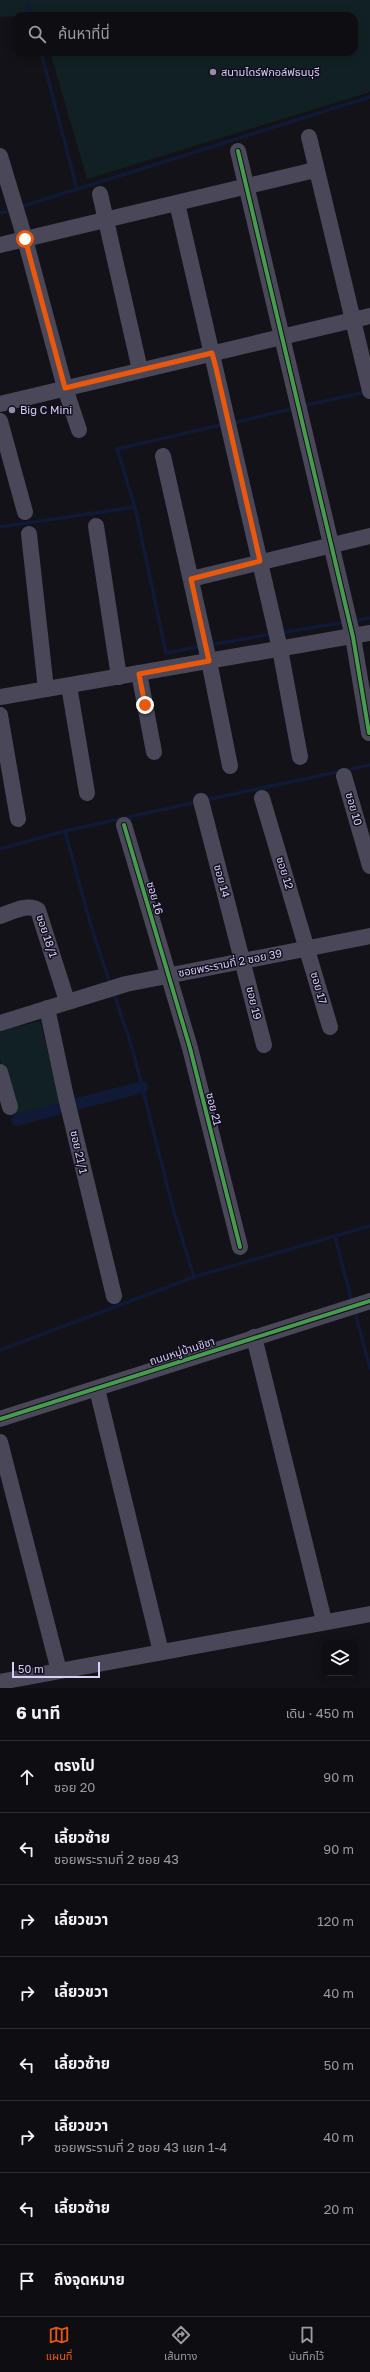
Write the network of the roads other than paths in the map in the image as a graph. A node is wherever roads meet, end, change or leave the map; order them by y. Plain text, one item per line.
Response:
1 (309, 136) dead end
2 (238, 151) dead end
3 (0, 156) edge
4 (316, 170) junction
5 (247, 186) junction
6 (100, 194) dead end
7 (177, 203) junction
8 (107, 219) junction
9 (25, 239) junction
10 (0, 245) edge
11 (370, 316) edge
12 (353, 320) junction
13 (281, 337) junction
14 (212, 353) junction
15 (140, 370) junction
16 (369, 387) edge
17 (65, 388) junction
18 (0, 404) edge
19 (0, 422) edge
20 (79, 430) dead end
21 (163, 456) dead end
22 (25, 512) dead end
23 (96, 526) dead end
24 (28, 534) dead end
25 (370, 536) edge
26 (331, 546) junction
27 (260, 561) junction
28 (191, 579) junction
29 (370, 633) edge
30 (353, 636) junction
31 (280, 649) junction
32 (209, 661) junction
33 (139, 674) junction
34 (119, 677) junction
35 (69, 686) junction
36 (46, 689) junction
37 (0, 697) edge
38 (368, 707) edge
39 (0, 715) edge
40 (369, 732) edge
41 (154, 752) dead end
42 (300, 757) dead end
43 (230, 766) dead end
44 (344, 776) dead end
45 (87, 793) dead end
46 (262, 798) dead end
47 (201, 801) dead end
48 (18, 819) dead end
49 (124, 825) dead end
50 (370, 866) edge
51 (0, 916) edge
52 (370, 936) edge
53 (308, 948) junction
54 (244, 961) junction
55 (168, 976) junction
56 (67, 1001) junction
57 (47, 1008) junction
58 (0, 1023) edge
59 (330, 1027) dead end
60 (264, 1045) dead end
61 (0, 1072) edge
62 (10, 1107) dead end
63 (240, 1247) dead end
64 (114, 1296) dead end
65 (365, 1302) edge
66 (254, 1337) junction
67 (97, 1389) junction
68 (0, 1419) edge
69 (0, 1442) edge
70 (370, 1614) edge
71 (324, 1621) junction
72 (161, 1652) junction
73 (58, 1672) junction
74 (0, 1682) edge

1 - 4 street
2 - 5 street
3 - 9 street
4 - 5 street
4 - 12 street
5 - 7 street
5 - 13 street
6 - 8 street
7 - 8 street
7 - 14 street
8 - 9 street
8 - 15 street
9 - 10 street
9 - 17 street
11 - 12 street
12 - 13 street
12 - 16 street
13 - 14 street
13 - 26 street
14 - 15 street
14 - 27 street
15 - 17 street
17 - 18 street
17 - 20 street
19 - 22 street
21 - 28 street
23 - 34 street
24 - 36 street
25 - 26 street
26 - 27 street
26 - 30 street
27 - 28 street
27 - 31 street
28 - 32 street
29 - 30 street
30 - 31 street
30 - 38 street
31 - 32 street
31 - 42 street
32 - 33 street
32 - 43 street
33 - 34 street
33 - 41 street
34 - 35 street
35 - 36 street
35 - 45 street
36 - 37 street
38 - 40 street
39 - 48 street
44 - 50 street, ซอย 10
46 - 53 street, ซอย 12
47 - 54 street, ซอย 14
49 - 55 street, ซอย 16
51 - 56 street, ซอย 18/1
52 - 53 street, ซอยพระรามที่ 2 ซอย 39
53 - 54 street, ซอยพระรามที่ 2 ซอย 39
53 - 59 street, ซอย 17
54 - 55 street, ซอยพระรามที่ 2 ซอย 39
54 - 60 street, ซอย 19
55 - 56 street, ซอยพระรามที่ 2 ซอย 39
55 - 63 street, ซอย 21
56 - 57 street, ซอยพระรามที่ 2 ซอย 39
57 - 58 street, ซอยพระรามที่ 2 ซอย 39
57 - 64 street, ซอย 21/1
61 - 62 street
65 - 66 street, ถนนหมู่บ้านชิชา
66 - 67 street, ถนนหมู่บ้านชิชา
66 - 71 street
67 - 68 street, ถนนหมู่บ้านชิชา
67 - 72 street
69 - 73 street
70 - 71 street
71 - 72 street
72 - 73 street
73 - 74 street

